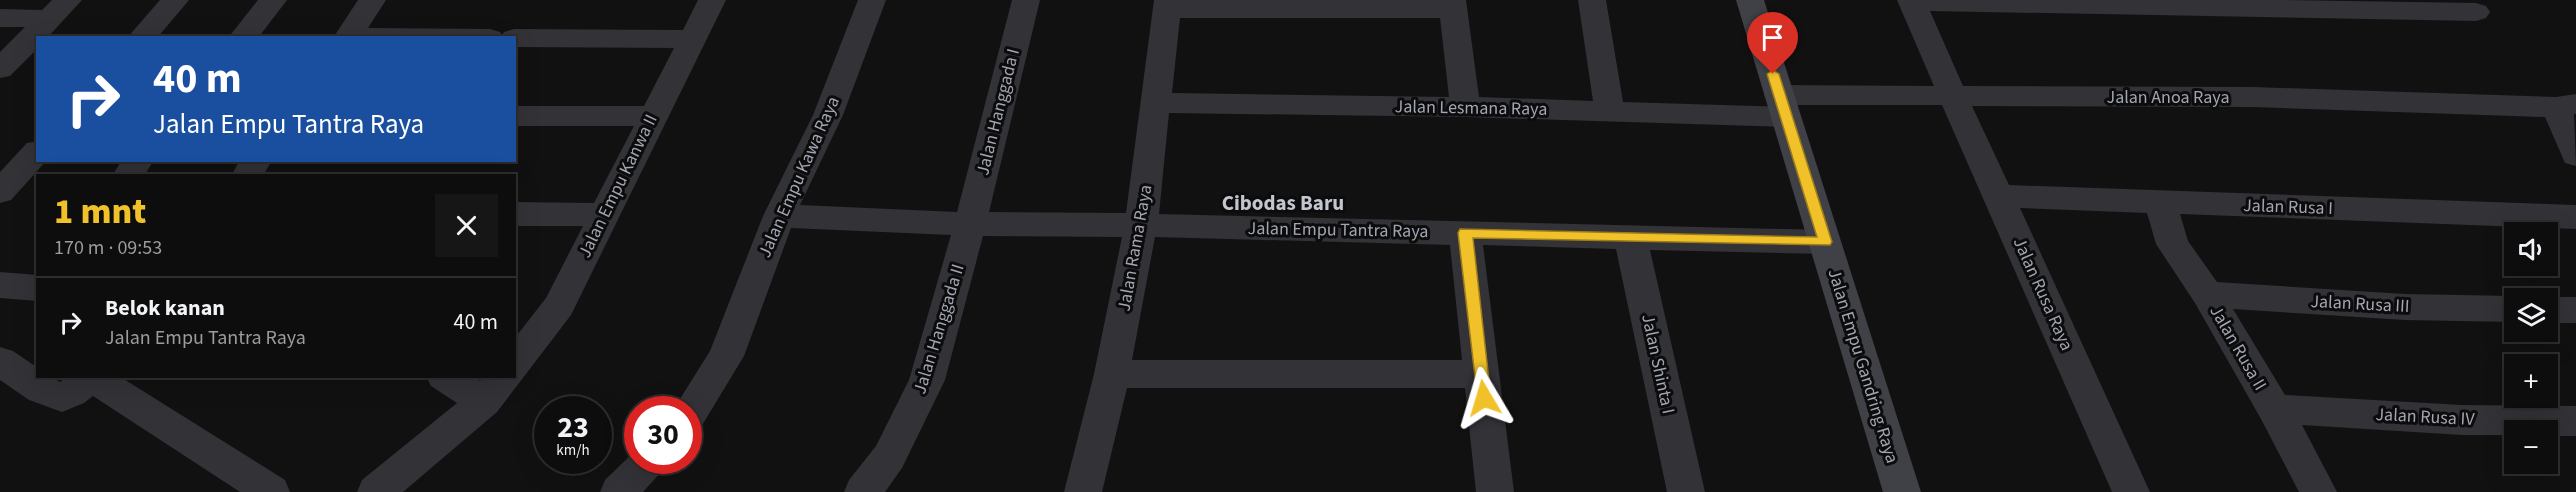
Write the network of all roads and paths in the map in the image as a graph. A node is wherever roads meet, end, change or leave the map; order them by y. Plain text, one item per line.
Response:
1 (175, 0) edge
2 (273, 0) edge
3 (372, 0) edge
4 (712, 0) edge
5 (872, 0) edge
6 (1026, 0) edge
7 (1592, 0) edge
8 (1750, 0) edge
9 (1912, 1) edge
10 (2182, 3) edge
11 (1167, 4) edge
12 (1452, 5) edge
13 (59, 9) edge
14 (2476, 12) dead end
15 (0, 18) edge
16 (143, 36) edge
17 (244, 36) edge
18 (348, 36) edge
19 (516, 38) edge
20 (692, 39) junction
21 (0, 69) edge
22 (1952, 97) junction
23 (1156, 103) junction
24 (2566, 105) edge
25 (1783, 106) junction
26 (1465, 107) junction
27 (1610, 112) junction
28 (516, 116) edge
29 (653, 116) junction
30 (36, 153) edge
31 (2576, 155) edge
32 (0, 192) edge
33 (1999, 196) junction
34 (2161, 203) junction
35 (516, 214) edge
36 (603, 215) junction
37 (779, 216) junction
38 (2576, 217) edge
39 (970, 224) junction
40 (1141, 225) junction
41 (1465, 233) junction
42 (1630, 236) junction
43 (1825, 242) junction
44 (2207, 294) junction
45 (2504, 309) edge
46 (0, 361) edge
47 (516, 363) edge
48 (1112, 374) junction
49 (1481, 374) junction
50 (92, 378) edge
51 (95, 378) edge
52 (452, 378) edge
53 (495, 389) edge
54 (701, 396) edge
55 (2274, 409) junction
56 (2576, 421) edge
57 (636, 474) edge
58 (271, 492) edge
59 (376, 492) edge
60 (619, 492) edge
61 (863, 492) edge
62 (1083, 492) edge
63 (1495, 492) edge
64 (1686, 492) edge
65 (1902, 492) edge
66 (2131, 492) edge
67 (2318, 492) edge

1 - 16 street
2 - 17 street
3 - 18 street
4 - 20 street, Jalan Empu Kanwa II
5 - 37 street, Jalan Empu Kawa Raya
6 - 39 street, Jalan Hanggada I
7 - 27 street
8 - 25 street, Jalan Empu Gandring Raya
9 - 10 street
9 - 22 street, Jalan Rusa Raya
10 - 14 street
11 - 12 street
11 - 23 street, Jalan Rama Raya
12 - 26 street
13 - 15 street
13 - 21 street
19 - 20 street
20 - 29 street, Jalan Empu Kanwa II
22 - 24 street, Jalan Anoa Raya
22 - 25 street, Jalan Anoa Raya
22 - 33 street, Jalan Rusa Raya
23 - 26 street, Jalan Lesmana Raya
23 - 40 street, Jalan Rama Raya
24 - 31 street
25 - 27 street, Jalan Lesmana Raya
25 - 43 street, Jalan Empu Gandring Raya
26 - 27 street, Jalan Lesmana Raya
28 - 29 street
29 - 36 street, Jalan Empu Kanwa II
30 - 32 street
33 - 34 street, Jalan Rusa I
33 - 66 street, Jalan Rusa Raya
34 - 38 street, Jalan Rusa I
34 - 44 street, Jalan Rusa II
35 - 36 street
36 - 47 street, Jalan Empu Kanwa II
37 - 39 street, Jalan Empu Tantra Raya
37 - 54 street, Jalan Empu Kawa Raya
39 - 40 street, Jalan Empu Tantra Raya
39 - 61 street, Jalan Hanggada II
40 - 41 street, Jalan Empu Tantra Raya
40 - 48 street, Jalan Rama Raya
41 - 42 street, Jalan Empu Tantra Raya
41 - 49 street
42 - 43 street, Jalan Empu Tantra Raya
42 - 64 street, Jalan Shinta I
43 - 65 street, Jalan Empu Gandring Raya
44 - 45 street, Jalan Rusa III
44 - 55 street, Jalan Rusa II
46 - 50 street
48 - 49 street
48 - 62 street, Jalan Rama Raya
49 - 63 street
51 - 58 street
52 - 53 street
53 - 59 street
55 - 56 street, Jalan Rusa IV
55 - 67 street, Jalan Rusa II
57 - 60 street

